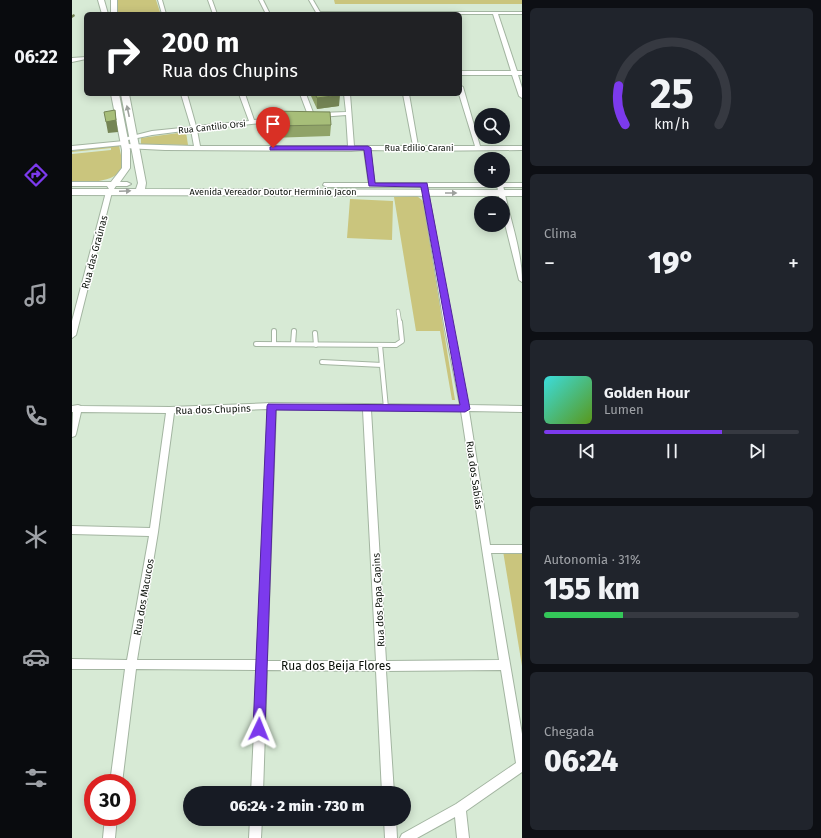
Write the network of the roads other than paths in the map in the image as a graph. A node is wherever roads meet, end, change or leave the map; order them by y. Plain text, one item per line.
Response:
1 (101, 0) edge
2 (114, 0) edge
3 (160, 0) edge
4 (210, 0) edge
5 (261, 0) edge
6 (311, 0) edge
7 (104, 12) edge
8 (114, 12) edge
9 (163, 12) edge
10 (214, 12) edge
11 (267, 12) edge
12 (318, 12) edge
13 (462, 13) edge
14 (495, 13) junction
15 (522, 13) edge
16 (84, 58) edge
17 (72, 60) edge
18 (462, 73) edge
19 (514, 73) junction
20 (522, 73) edge
21 (462, 94) edge
22 (115, 96) edge
23 (125, 96) edge
24 (185, 96) edge
25 (243, 96) edge
26 (304, 96) edge
27 (347, 96) edge
28 (406, 96) edge
29 (522, 96) edge
30 (349, 113) junction
31 (304, 116) edge
32 (311, 116) junction
33 (289, 118) edge
34 (252, 122) junction
35 (194, 129) junction
36 (134, 137) junction
37 (124, 143) junction
38 (72, 148) edge
39 (135, 148) junction
40 (197, 148) junction
41 (368, 148) junction
42 (478, 148) junction
43 (522, 148) edge
44 (351, 149) junction
45 (416, 149) junction
46 (72, 184) edge
47 (372, 185) junction
48 (522, 185) edge
49 (141, 187) junction
50 (111, 188) junction
51 (425, 189) junction
52 (500, 189) junction
53 (72, 192) edge
54 (522, 193) edge
55 (502, 196) edge
56 (510, 231) edge
57 (522, 280) edge
58 (398, 311) dead end
59 (274, 331) dead end
60 (294, 331) dead end
61 (315, 333) dead end
62 (72, 335) edge
63 (256, 344) dead end
64 (274, 344) junction
65 (293, 344) junction
66 (316, 345) junction
67 (380, 345) junction
68 (322, 362) dead end
69 (382, 365) junction
70 (272, 406) junction
71 (367, 408) junction
72 (386, 408) junction
73 (75, 409) edge
74 (465, 409) junction
75 (522, 409) edge
76 (170, 410) junction
77 (72, 434) edge
78 (72, 530) edge
79 (154, 532) junction
80 (486, 549) junction
81 (522, 549) edge
82 (72, 664) edge
83 (131, 665) junction
84 (261, 665) junction
85 (504, 665) junction
86 (381, 666) junction
87 (522, 766) edge
88 (117, 774) edge
89 (257, 786) edge
90 (388, 786) edge
91 (460, 808) junction
92 (110, 826) edge
93 (256, 826) edge
94 (390, 826) edge
95 (109, 838) edge
96 (256, 838) edge
97 (391, 838) edge
98 (406, 838) edge
99 (463, 838) edge

1 - 7 street
2 - 8 street
3 - 9 street
4 - 10 street
5 - 11 street
6 - 12 street
13 - 14 street
14 - 15 street
14 - 19 street
16 - 17 street
18 - 19 street
19 - 20 street
19 - 29 street
21 - 42 street
22 - 37 street
36 -> 23 street
24 - 35 street
25 - 34 street
26 - 32 street
27 - 30 street
28 - 45 street
30 - 32 street
30 - 44 street
31 - 32 street
33 - 34 street, Rua Cantilio Orsi
34 - 35 street, Rua Cantilio Orsi
35 - 36 street, Rua Cantilio Orsi
35 - 40 street
36 - 37 street, Rua Cantilio Orsi
36 - 39 street
37 - 38 street
37 - 39 street, Rua Edilio Carani
37 - 50 street
39 - 40 street, Rua Edilio Carani
39 - 49 street
40 - 44 street, Rua Edilio Carani
41 - 44 street, Rua Edilio Carani
41 - 45 street, Rua Edilio Carani
41 - 47 street
42 - 43 street, Rua Edilio Carani
42 - 45 street, Rua Edilio Carani
46 - 50 street, Avenida Vereador Doutor Hermínio Jacon
47 - 49 street, Avenida Vereador Doutor Hermínio Jacon
47 - 51 street, Avenida Vereador Doutor Hermínio Jacon
48 - 52 street, Avenida Vereador Doutor Hermínio Jacon
49 - 50 street, Avenida Vereador Doutor Hermínio Jacon
49 - 51 street, Avenida Vereador Doutor Hermínio Jacon
50 - 53 street, Avenida Vereador Doutor Hermínio Jacon
50 - 62 street, Rua das Graúnas
51 - 52 street, Avenida Vereador Doutor Hermínio Jacon
51 - 74 street, Rua dos Sabiás
52 - 54 street, Avenida Vereador Doutor Hermínio Jacon
52 - 55 street
56 - 57 street
58 - 67 lane
59 - 64 lane
60 - 65 lane
61 - 66 lane
63 - 64 lane
64 - 65 lane
65 - 66 lane
66 - 67 lane
67 - 69 lane
68 - 69 lane
69 - 72 lane
70 - 71 street, Rua dos Chupins
70 - 76 street, Rua dos Chupins
70 - 84 street
71 - 72 street, Rua dos Chupins
71 - 86 street, Rua dos Papa Capins
72 - 74 street, Rua dos Chupins
73 - 76 street, Rua dos Chupins
73 - 77 street
74 - 75 street, Rua dos Chupins
74 - 80 street, Rua dos Sabiás
76 - 79 street, Rua dos Macucos
78 - 79 street
79 - 83 street, Rua dos Macucos
80 - 81 street
80 - 85 street, Rua dos Sabiás
82 - 83 street, Rua dos Beija Flores
83 - 84 street, Rua dos Beija Flores
83 - 88 street, Rua dos Macucos
84 - 86 street, Rua dos Beija Flores
84 - 89 street
85 - 86 street, Rua dos Beija Flores
85 - 87 street, Rua dos Sabiás
86 - 90 street, Rua dos Papa Capins
87 - 91 street
91 - 98 street
91 - 99 street
92 - 95 street
93 - 96 street
94 - 97 street

